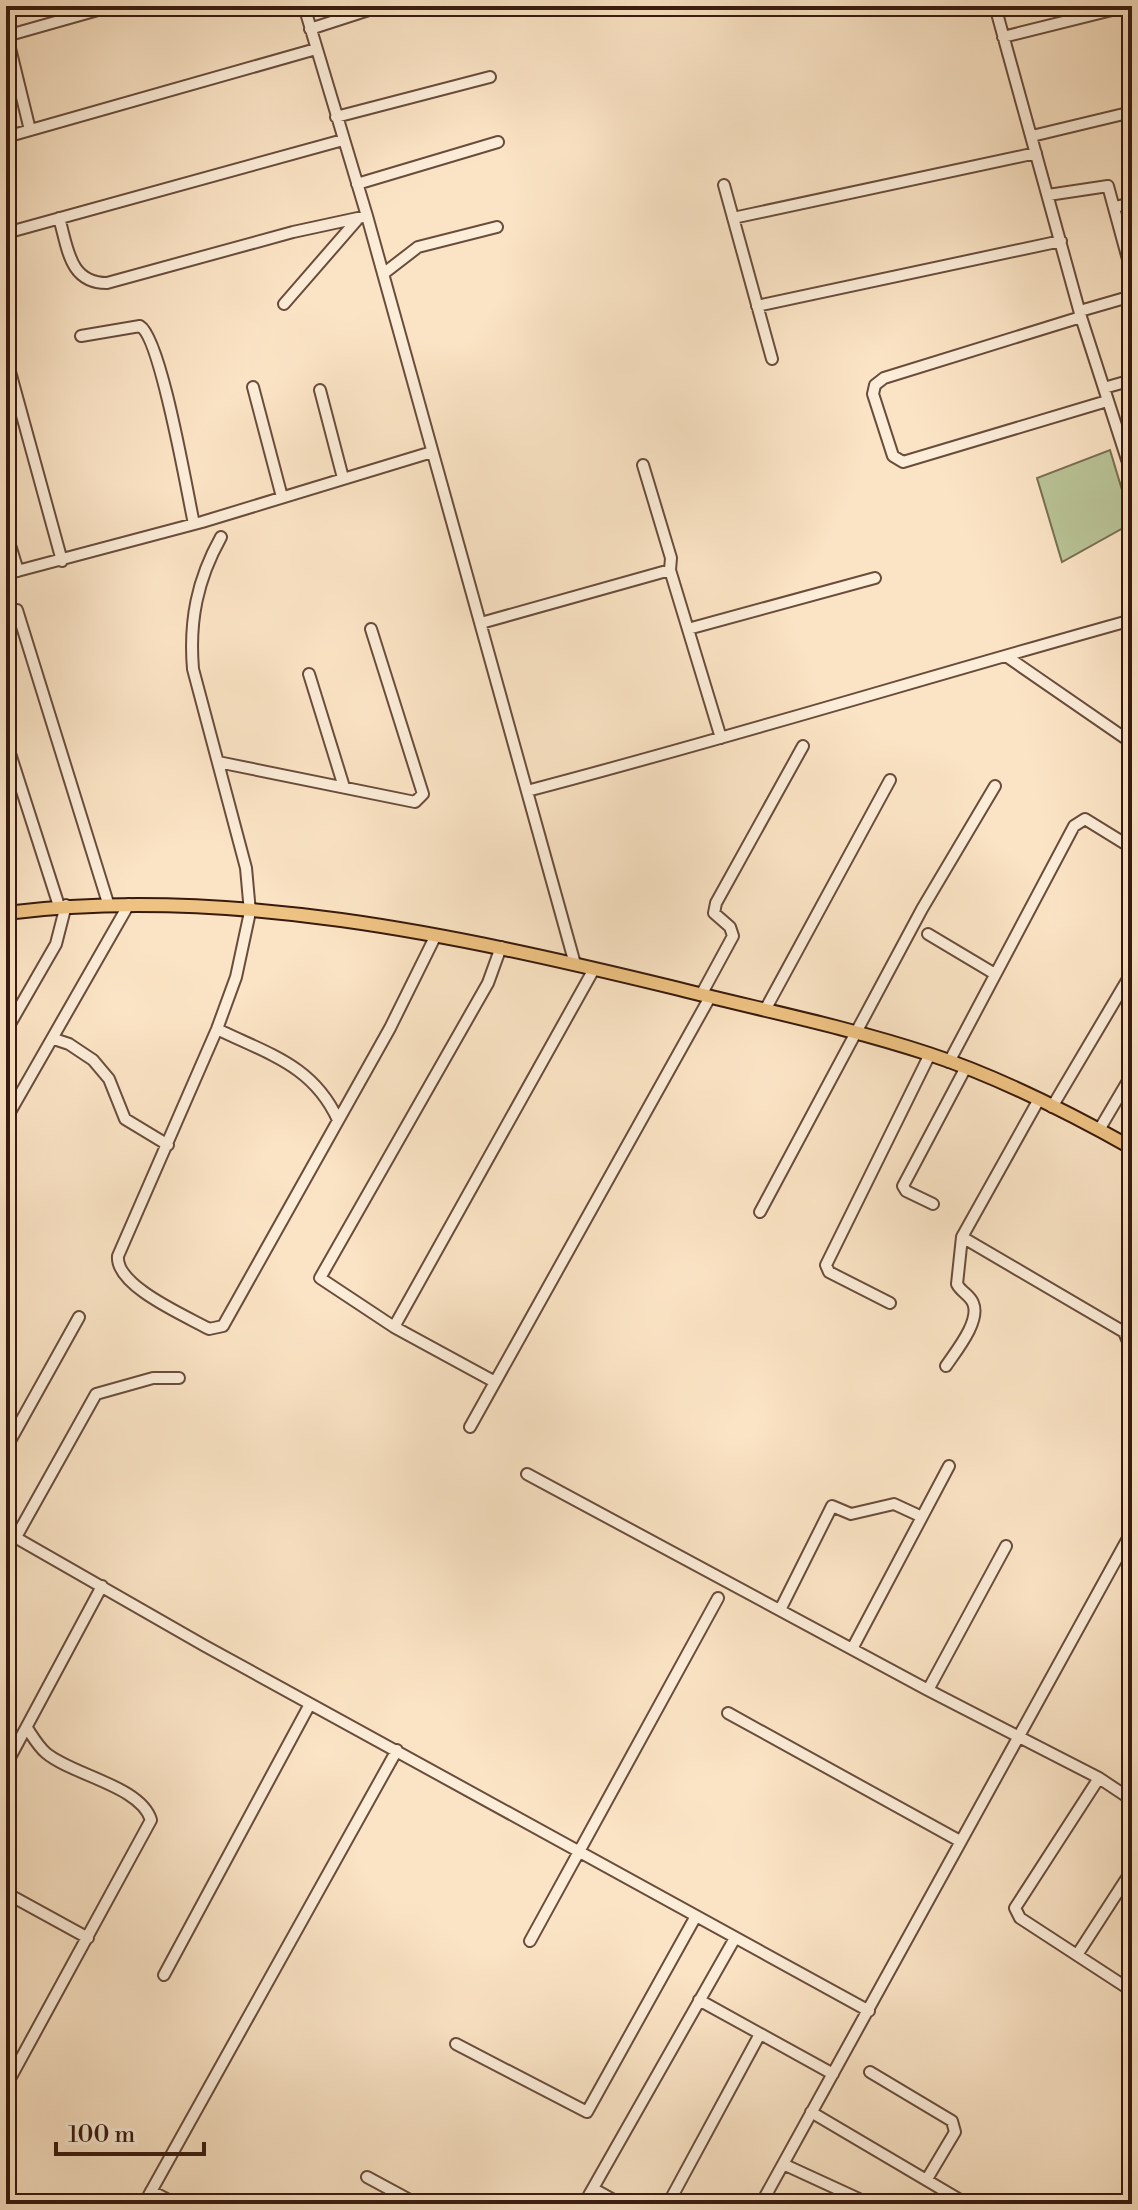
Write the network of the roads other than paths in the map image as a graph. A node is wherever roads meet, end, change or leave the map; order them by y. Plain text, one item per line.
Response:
1 (112, 6) edge
2 (304, 6) edge
3 (381, 6) edge
4 (995, 6) edge
5 (1128, 6) edge
6 (310, 29) junction
7 (7, 36) edge
8 (1003, 37) junction
9 (316, 49) junction
10 (490, 77) dead end
11 (1132, 112) edge
12 (336, 117) junction
13 (30, 130) junction
14 (1032, 136) junction
15 (6, 137) edge
16 (343, 140) junction
17 (498, 142) dead end
18 (1036, 153) junction
19 (357, 184) junction
20 (724, 185) dead end
21 (1048, 195) junction
22 (1132, 203) edge
23 (1115, 207) junction
24 (362, 217) junction
25 (59, 218) junction
26 (733, 218) junction
27 (497, 227) dead end
28 (6, 233) edge
29 (1061, 241) junction
30 (383, 274) junction
31 (1132, 274) edge
32 (1132, 296) edge
33 (284, 304) dead end
34 (757, 306) junction
35 (1081, 314) junction
36 (81, 336) dead end
37 (6, 357) edge
38 (772, 359) dead end
39 (1132, 380) edge
40 (253, 387) dead end
41 (1104, 388) junction
42 (320, 390) dead end
43 (1107, 401) junction
44 (432, 452) junction
45 (643, 465) dead end
46 (1132, 475) edge
47 (343, 478) junction
48 (282, 497) junction
49 (194, 524) junction
50 (6, 532) edge
51 (221, 537) dead end
52 (62, 561) junction
53 (670, 570) junction
54 (18, 571) junction
55 (6, 574) edge
56 (875, 578) dead end
57 (17, 610) dead end
58 (1132, 620) edge
59 (481, 623) junction
60 (371, 629) dead end
61 (688, 629) junction
62 (1006, 656) junction
63 (309, 674) dead end
64 (721, 738) junction
65 (6, 741) edge
66 (1132, 743) edge
67 (803, 746) dead end
68 (218, 762) junction
69 (890, 780) dead end
70 (995, 786) dead end
71 (344, 787) junction
72 (527, 791) junction
73 (1132, 848) edge
74 (108, 903) junction
75 (129, 904) junction
76 (62, 906) junction
77 (250, 912) junction
78 (6, 913) edge
79 (928, 934) dead end
80 (436, 935) junction
81 (501, 947) junction
82 (575, 964) junction
83 (594, 969) junction
84 (1132, 972) edge
85 (995, 974) junction
86 (706, 996) junction
87 (765, 1010) junction
88 (217, 1029) junction
89 (6, 1031) edge
90 (857, 1032) junction
91 (54, 1039) junction
92 (930, 1054) junction
93 (949, 1062) junction
94 (965, 1069) junction
95 (1132, 1074) edge
96 (1038, 1101) junction
97 (1052, 1107) junction
98 (6, 1119) edge
99 (338, 1120) junction
100 (1099, 1130) junction
101 (168, 1145) junction
102 (1132, 1148) edge
103 (933, 1204) dead end
104 (760, 1212) dead end
105 (962, 1237) junction
106 (890, 1303) dead end
107 (79, 1317) dead end
108 (394, 1327) junction
109 (1132, 1351) edge
110 (946, 1366) dead end
111 (179, 1378) dead end
112 (495, 1382) junction
113 (470, 1427) dead end
114 (6, 1448) edge
115 (949, 1466) dead end
116 (527, 1474) dead end
117 (920, 1516) junction
118 (1132, 1531) edge
119 (11, 1534) edge
120 (1006, 1546) dead end
121 (102, 1586) junction
122 (718, 1598) dead end
123 (780, 1610) junction
124 (852, 1649) junction
125 (928, 1690) junction
126 (310, 1704) junction
127 (728, 1713) dead end
128 (27, 1728) junction
129 (1018, 1736) junction
130 (397, 1750) junction
131 (6, 1765) edge
132 (1099, 1778) junction
133 (1132, 1800) edge
134 (958, 1840) junction
135 (579, 1852) junction
136 (1132, 1870) edge
137 (6, 1893) edge
138 (696, 1916) junction
139 (88, 1938) junction
140 (735, 1938) junction
141 (530, 1941) dead end
142 (1077, 1955) junction
143 (164, 1975) dead end
144 (1132, 1991) edge
145 (699, 2000) junction
146 (869, 2011) junction
147 (760, 2034) junction
148 (456, 2044) dead end
149 (870, 2072) dead end
150 (833, 2074) junction
151 (6, 2086) edge
152 (811, 2112) junction
153 (783, 2164) junction
154 (367, 2177) dead end
155 (927, 2179) junction
156 (594, 2189) junction
157 (151, 2191) junction
158 (415, 2203) edge
159 (144, 2204) edge
160 (176, 2204) edge
161 (584, 2204) edge
162 (621, 2204) edge
163 (668, 2204) edge
164 (761, 2204) edge
165 (870, 2204) edge
166 (967, 2204) edge

1 - 7 street
2 - 6 street
3 - 6 street
4 - 8 street
5 - 8 street
6 - 9 street
7 - 13 street
8 - 14 street
9 - 12 street
9 - 13 street
10 - 12 street
11 - 14 street
12 - 16 street
13 - 15 street
14 - 18 street
16 - 19 street
16 - 25 street
17 - 19 street
18 - 21 street
18 - 26 street
19 - 24 street
20 - 26 street
21 - 23 street
21 - 29 street
22 - 23 street
23 - 31 street
24 - 25 street
24 - 30 street
24 - 33 street
25 - 28 street
26 - 34 street
27 - 30 street
29 - 34 street
29 - 35 street
30 - 44 street
32 - 35 street
34 - 38 street
35 - 41 street
35 - 43 street
36 - 49 street
37 - 52 street
39 - 41 street
40 - 48 street
41 - 43 street
42 - 47 street
43 - 46 street
44 - 47 street
44 - 59 street
45 - 53 street
47 - 48 street
48 - 49 street
49 - 52 street
50 - 54 street
51 - 68 street
52 - 54 street
53 - 59 street
53 - 61 street
54 - 55 street
56 - 61 street
57 - 74 street
58 - 62 street
59 - 72 street
60 - 71 street
61 - 64 street
62 - 64 street
62 - 66 street
63 - 71 street
64 - 72 street
65 - 76 street
67 - 86 street
68 - 71 street
68 - 77 street
69 - 87 street
70 - 90 street
72 - 82 street
73 - 85 street
74 - 75 main road
74 - 76 main road
75 - 77 main road
75 - 91 street
76 - 78 main road
76 - 89 street
77 - 80 main road
77 - 88 street
79 - 85 street
80 - 81 main road
80 - 99 street
81 - 82 main road
81 - 108 street
82 - 83 main road
83 - 86 main road
83 - 108 street
84 - 97 street
85 - 93 street
86 - 87 main road
86 - 112 street
87 - 90 main road
88 - 99 street
88 - 101 street
90 - 92 main road
90 - 104 street
91 - 98 street
91 - 101 street
92 - 93 main road
92 - 106 street
93 - 94 main road
94 - 96 main road
94 - 103 street
95 - 100 street
96 - 97 main road
96 - 105 street
97 - 100 main road
99 - 101 street
100 - 102 main road
105 - 109 street
105 - 110 street
107 - 114 street
108 - 112 street
111 - 119 street
112 - 113 street
115 - 117 street
116 - 123 street
117 - 123 street
117 - 124 street
118 - 129 street
119 - 121 street
120 - 125 street
121 - 126 street
121 - 128 street
122 - 135 street
123 - 124 street
124 - 125 street
125 - 129 street
126 - 130 street
126 - 143 street
127 - 134 street
128 - 131 street
128 - 139 street
129 - 132 street
129 - 134 street
130 - 135 street
130 - 157 street
132 - 133 street
132 - 142 street
134 - 146 street
135 - 138 street
135 - 141 street
136 - 142 street
137 - 139 street
138 - 140 street
138 - 148 street
139 - 151 street
140 - 145 street
140 - 146 street
142 - 144 street
145 - 147 street
145 - 156 street
146 - 150 street
147 - 150 street
147 - 163 street
149 - 155 street
150 - 152 street
152 - 153 street
152 - 155 street
153 - 164 street
153 - 165 street
154 - 158 street
155 - 166 street
156 - 161 street
156 - 162 street
157 - 159 street
157 - 160 street

